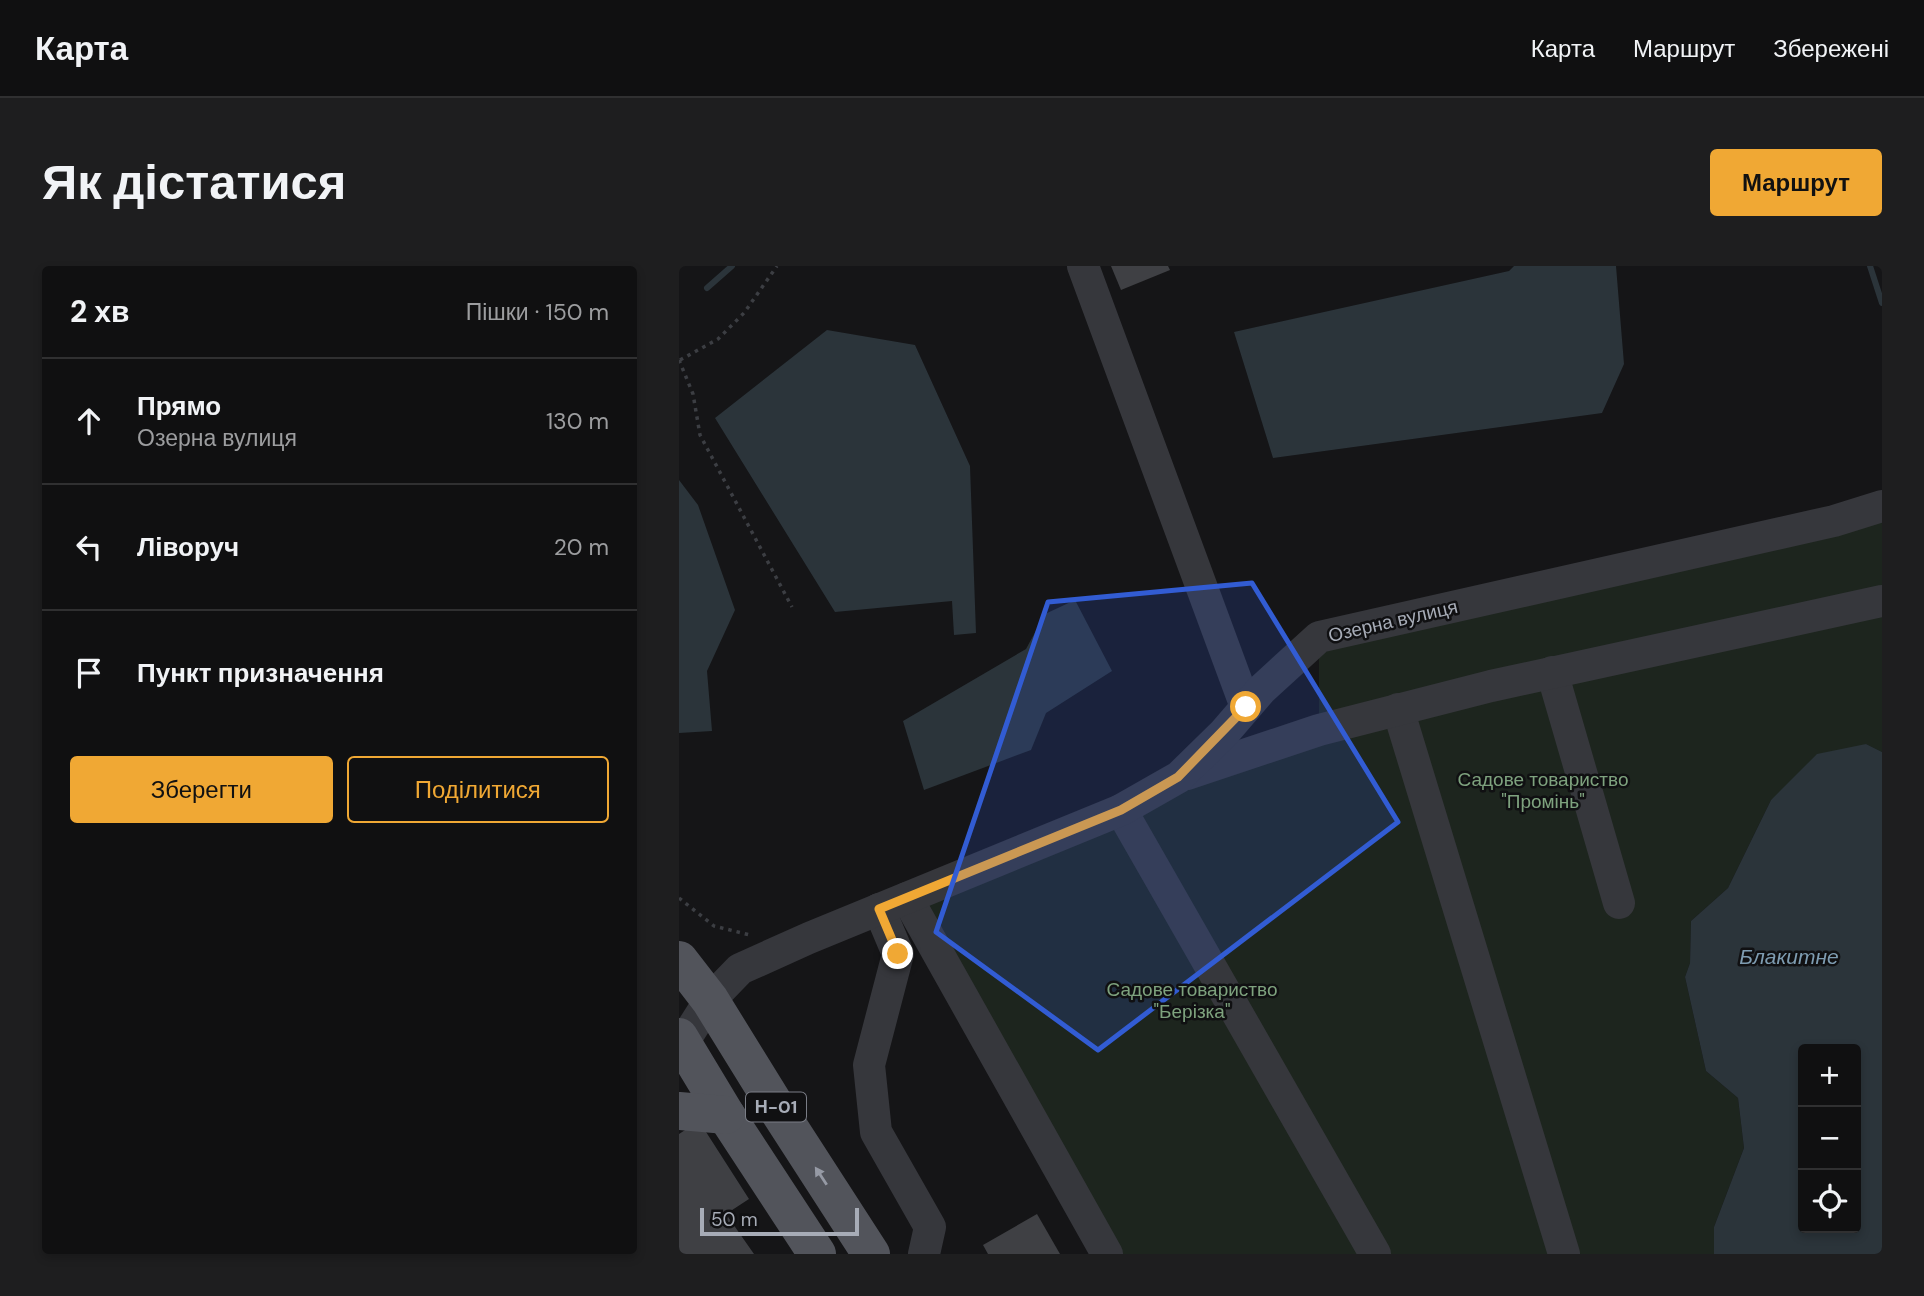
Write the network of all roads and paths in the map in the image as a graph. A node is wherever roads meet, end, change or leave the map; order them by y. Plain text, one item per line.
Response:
1 (776, 266) edge
2 (1083, 266) edge
3 (679, 360) edge
4 (1882, 506) edge
5 (1882, 601) edge
6 (792, 607) dead end
7 (1552, 672) junction
8 (1246, 707) junction
9 (1398, 709) junction
10 (1178, 777) junction
11 (1121, 810) junction
12 (679, 898) edge
13 (893, 903) junction
14 (1619, 903) dead end
15 (792, 945) junction
16 (679, 960) edge
17 (710, 1000) junction
18 (680, 1042) edge
19 (679, 1111) edge
20 (726, 1115) junction
21 (817, 1254) edge
22 (871, 1254) edge
23 (924, 1254) edge
24 (1107, 1254) edge
25 (1375, 1254) edge
26 (1564, 1254) edge

1 - 3 path
2 - 8 street
3 - 6 path
4 - 8 street, Озерна вулиця
5 - 7 street
7 - 9 street
7 - 14 street
8 - 10 street, Озерна вулиця
9 - 10 street
9 - 26 street
10 - 11 street, Озерна вулиця
11 - 13 street, Озерна вулиця
11 - 25 street
12 - 15 path
13 - 15 street, Озерна вулиця
13 - 23 street
13 - 24 street
15 - 17 street, Озерна вулиця
16 - 17 main road, Н-01
17 - 18 street, Озерна вулиця
22 -> 17 main road, Н-01
18 - 20 main road, Н-01
19 - 20 main road
20 - 21 main road, Н-01

